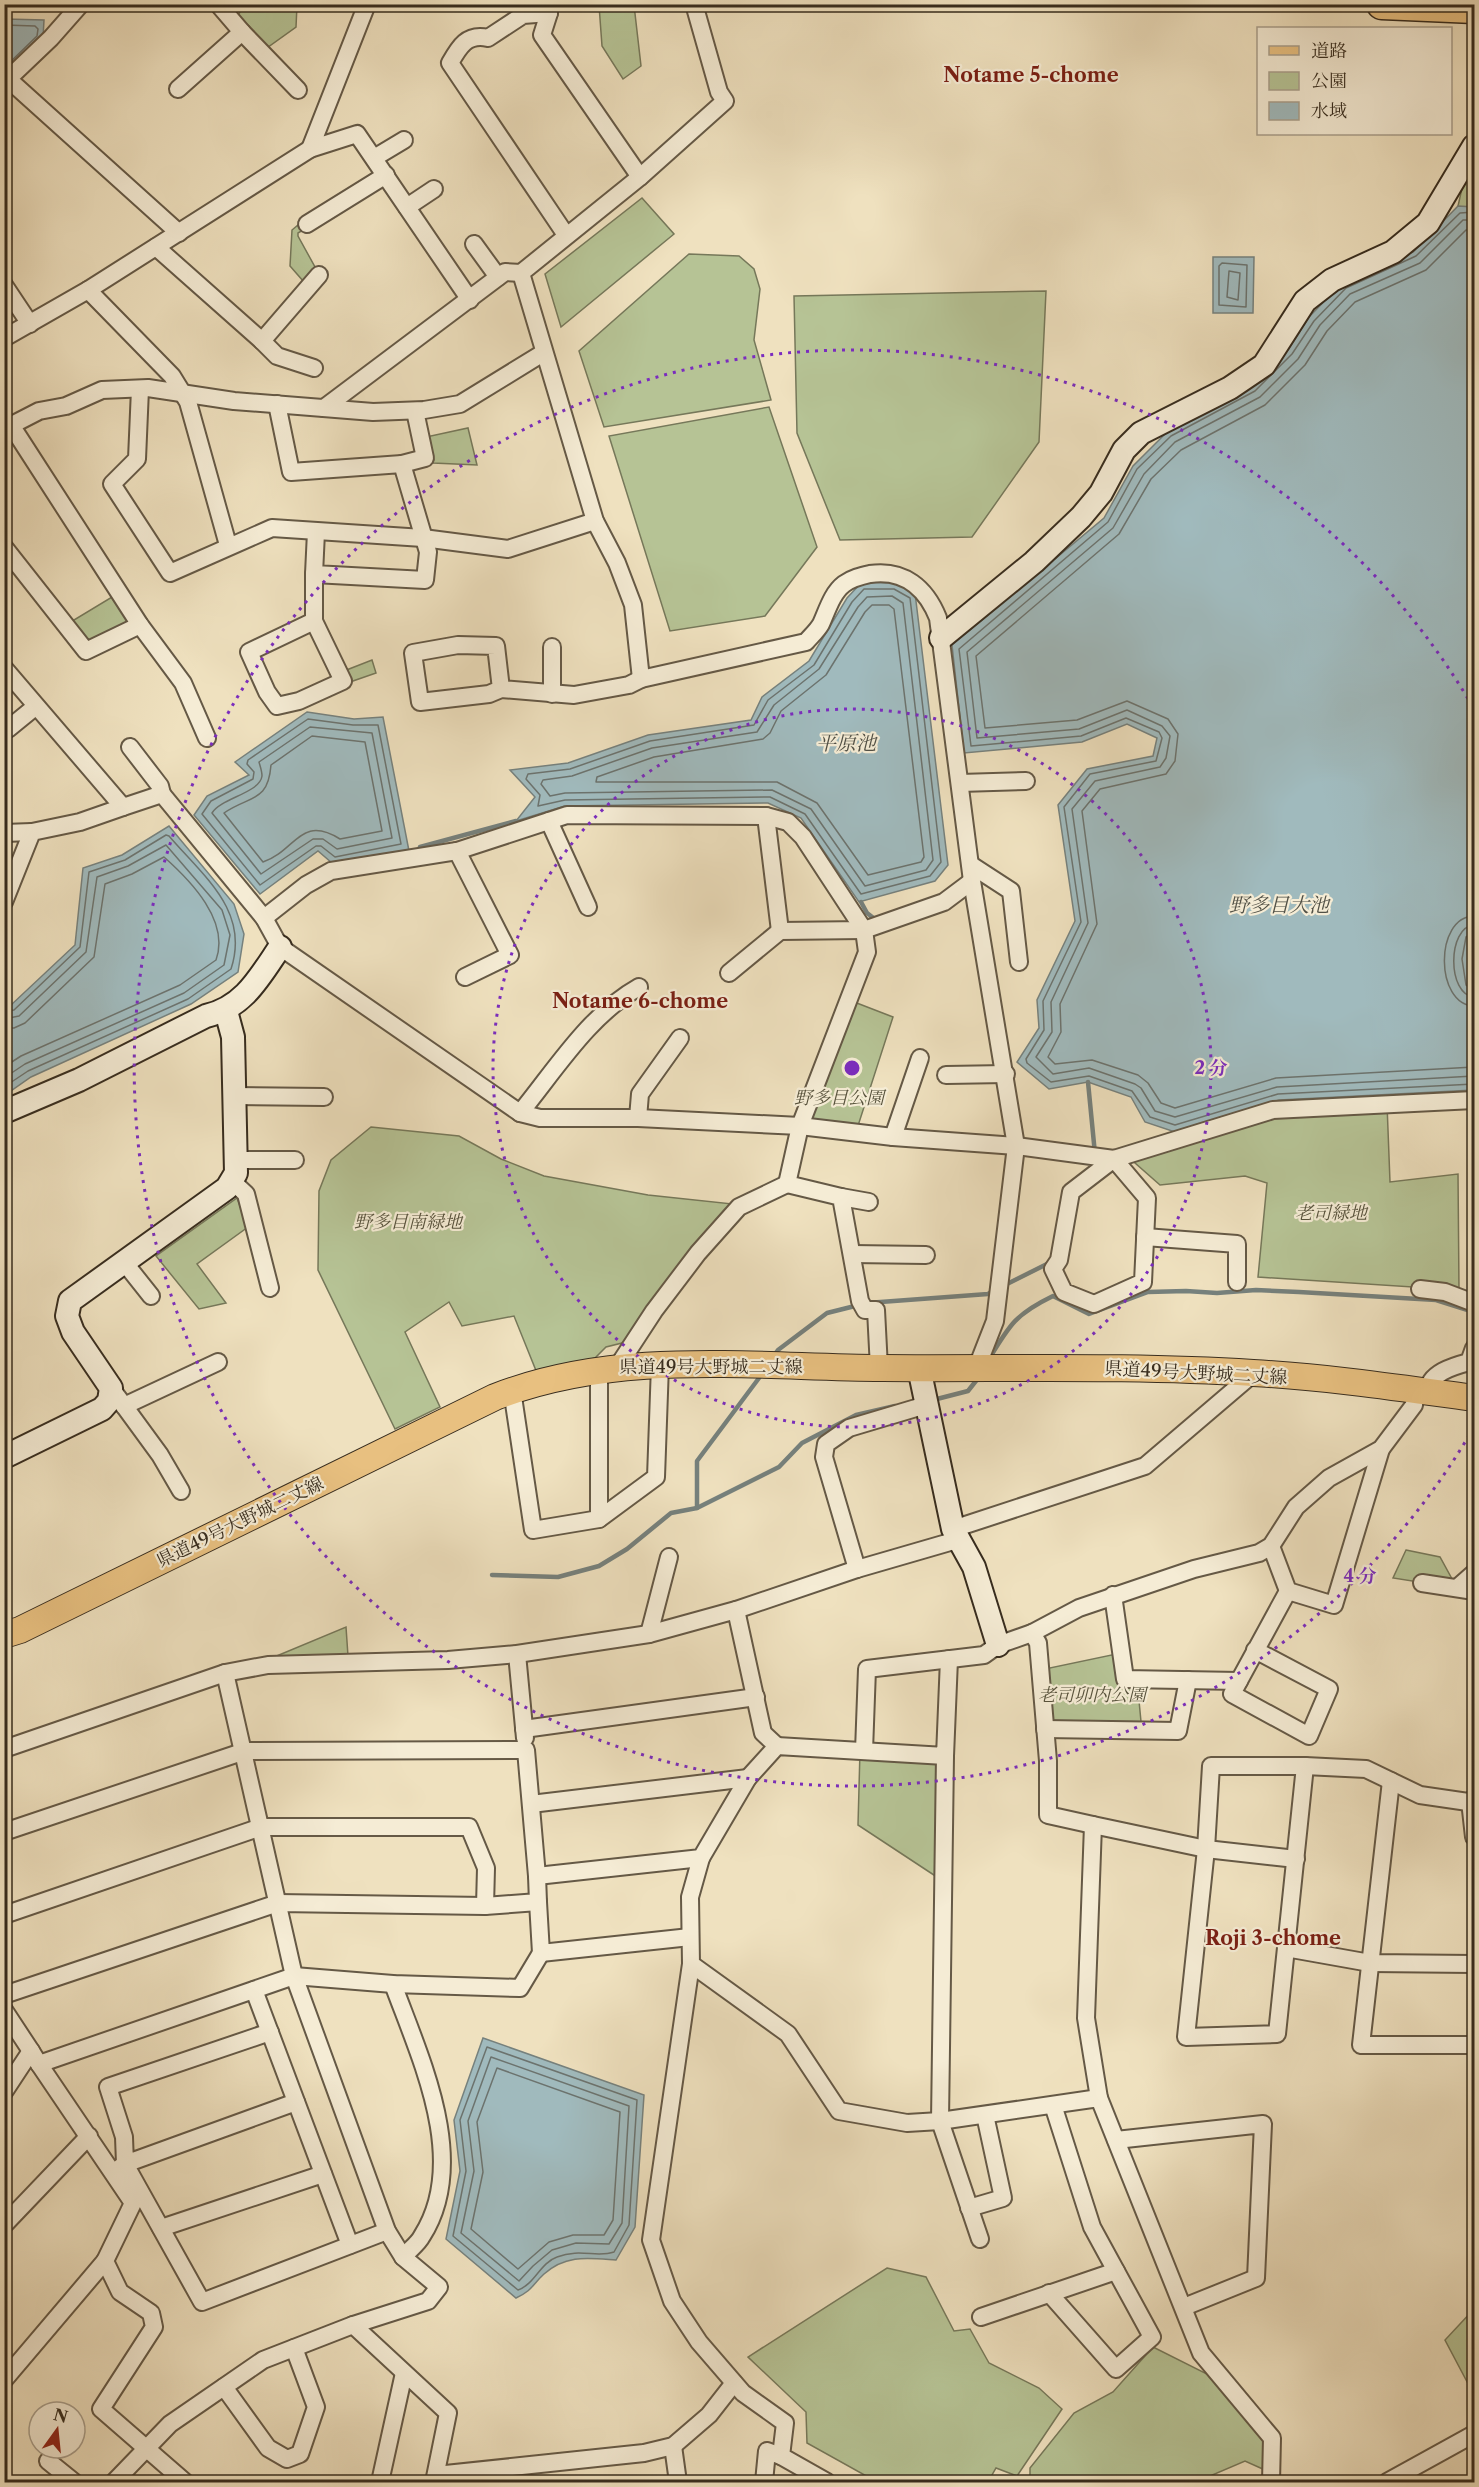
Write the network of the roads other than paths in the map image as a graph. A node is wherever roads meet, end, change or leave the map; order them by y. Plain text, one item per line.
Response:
1 (81, 4) edge
2 (218, 4) edge
3 (367, 4) edge
4 (694, 4) edge
5 (1382, 4) edge
6 (1474, 8) edge
7 (548, 9) edge
8 (242, 32) junction
9 (6, 81) edge
10 (178, 89) dead end
11 (298, 90) dead end
12 (405, 140) dead end
13 (310, 149) junction
14 (1473, 155) edge
15 (374, 158) junction
16 (386, 175) junction
17 (640, 177) junction
18 (434, 189) dead end
19 (407, 207) junction
20 (307, 224) dead end
21 (179, 233) junction
22 (566, 235) junction
23 (474, 244) dead end
24 (156, 247) junction
25 (521, 273) junction
26 (320, 275) dead end
27 (498, 277) junction
28 (4, 285) edge
29 (88, 291) junction
30 (470, 300) junction
31 (30, 324) junction
32 (4, 338) edge
33 (262, 341) junction
34 (543, 353) junction
35 (314, 368) dead end
36 (140, 389) junction
37 (181, 393) junction
38 (277, 404) junction
39 (324, 408) junction
40 (415, 411) junction
41 (8, 427) edge
42 (402, 464) junction
43 (596, 521) junction
44 (316, 532) junction
45 (423, 538) junction
46 (228, 545) junction
47 (4, 547) edge
48 (314, 574) junction
49 (314, 621) junction
50 (140, 625) junction
51 (941, 638) junction
52 (552, 647) dead end
53 (4, 668) edge
54 (641, 680) junction
55 (501, 689) junction
56 (552, 694) junction
57 (36, 707) junction
58 (4, 725) edge
59 (207, 738) dead end
60 (130, 747) dead end
61 (1026, 781) dead end
62 (960, 783) junction
63 (162, 794) junction
64 (123, 807) junction
65 (766, 816) junction
66 (549, 821) junction
67 (32, 832) junction
68 (4, 833) edge
69 (457, 851) junction
70 (972, 873) junction
71 (4, 902) edge
72 (588, 908) dead end
73 (264, 918) junction
74 (864, 930) junction
75 (780, 931) junction
76 (280, 947) junction
77 (1019, 962) dead end
78 (729, 973) dead end
79 (465, 977) dead end
80 (639, 987) dead end
81 (226, 1011) junction
82 (680, 1038) dead end
83 (920, 1058) dead end
84 (1006, 1074) junction
85 (946, 1075) dead end
86 (234, 1096) junction
87 (324, 1097) dead end
88 (1474, 1100) edge
89 (4, 1112) edge
90 (520, 1113) junction
91 (638, 1118) junction
92 (800, 1126) junction
93 (893, 1137) junction
94 (1016, 1146) junction
95 (1114, 1159) junction
96 (295, 1160) dead end
97 (233, 1170) junction
98 (787, 1184) junction
99 (841, 1197) junction
100 (869, 1202) dead end
101 (1145, 1237) junction
102 (852, 1254) junction
103 (926, 1255) dead end
104 (124, 1262) junction
105 (1237, 1282) dead end
106 (270, 1288) dead end
107 (1420, 1289) dead end
108 (151, 1296) dead end
109 (1474, 1303) edge
110 (1474, 1348) edge
111 (218, 1362) dead end
112 (660, 1365) junction
113 (609, 1367) junction
114 (985, 1367) junction
115 (879, 1368) junction
116 (1254, 1373) junction
117 (922, 1388) junction
118 (512, 1390) junction
119 (1422, 1391) junction
120 (118, 1397) junction
121 (1474, 1398) edge
122 (1381, 1449) junction
123 (4, 1457) edge
124 (181, 1491) dead end
125 (599, 1519) junction
126 (955, 1534) junction
127 (1271, 1546) junction
128 (669, 1557) dead end
129 (857, 1569) junction
130 (1474, 1573) edge
131 (1422, 1583) dead end
132 (1458, 1588) junction
133 (1288, 1591) junction
134 (1474, 1591) edge
135 (1113, 1596) junction
136 (736, 1610) junction
137 (1032, 1633) junction
138 (649, 1634) junction
139 (4, 1635) edge
140 (998, 1645) junction
141 (1256, 1650) junction
142 (517, 1654) junction
143 (950, 1659) junction
144 (225, 1673) junction
145 (1188, 1680) junction
146 (1239, 1681) junction
147 (756, 1697) junction
148 (524, 1729) junction
149 (1045, 1729) junction
150 (777, 1746) junction
151 (4, 1749) edge
152 (526, 1750) junction
153 (245, 1751) junction
154 (864, 1751) junction
155 (945, 1756) junction
156 (1305, 1766) junction
157 (748, 1778) junction
158 (1391, 1781) junction
159 (1472, 1800) edge
160 (531, 1804) junction
161 (1093, 1825) junction
162 (261, 1827) junction
163 (4, 1832) edge
164 (1474, 1837) edge
165 (1206, 1849) junction
166 (701, 1858) junction
167 (1296, 1859) junction
168 (537, 1876) junction
169 (538, 1902) junction
170 (278, 1903) junction
171 (485, 1906) junction
172 (4, 1915) edge
173 (690, 1937) junction
174 (1286, 1948) junction
175 (540, 1953) junction
176 (1370, 1963) junction
177 (691, 1964) junction
178 (1474, 1964) edge
179 (294, 1976) junction
180 (393, 1984) junction
181 (254, 1990) junction
182 (4, 1995) edge
183 (4, 2010) edge
184 (270, 2032) junction
185 (1474, 2045) edge
186 (35, 2057) junction
187 (4, 2092) edge
188 (1099, 2098) junction
189 (296, 2102) junction
190 (1053, 2105) junction
191 (985, 2115) junction
192 (940, 2121) junction
193 (89, 2136) junction
194 (1116, 2140) junction
195 (119, 2168) junction
196 (323, 2174) junction
197 (1003, 2198) junction
198 (969, 2208) junction
199 (1007, 2216) dead end
200 (4, 2225) edge
201 (161, 2228) junction
202 (387, 2231) junction
203 (980, 2239) dead end
204 (350, 2245) junction
205 (403, 2257) junction
206 (105, 2261) junction
207 (1116, 2271) junction
208 (1049, 2294) junction
209 (1184, 2307) junction
210 (981, 2317) dead end
211 (353, 2325) junction
212 (294, 2348) junction
213 (404, 2373) junction
214 (4, 2380) edge
215 (734, 2383) junction
216 (224, 2387) junction
217 (1474, 2434) edge
218 (674, 2446) junction
219 (147, 2447) junction
220 (781, 2456) junction
221 (48, 2461) dead end
222 (801, 2475) edge
223 (435, 2479) edge
224 (74, 2482) edge
225 (114, 2482) edge
226 (185, 2482) edge
227 (380, 2482) edge
228 (678, 2482) edge
229 (764, 2482) edge
230 (827, 2482) edge
231 (1270, 2482) edge
232 (1387, 2482) edge

1 - 9 street
2 - 8 street
3 - 13 street
4 - 17 street
5 - 6 highway
7 - 17 street
7 - 22 street
8 - 10 street
8 - 11 street
9 - 21 street
12 - 15 street
13 - 15 street
13 - 21 street
14 - 51 street
15 - 16 street
16 - 19 street
16 - 20 street
17 - 22 street
18 - 19 street
19 - 30 street
21 - 24 street
22 - 25 street
23 - 27 street
24 - 29 street
24 - 33 street
25 - 27 street
25 - 34 street
26 - 33 street
27 - 30 street
28 - 31 street
29 - 31 street
29 - 37 street
30 - 39 street
31 - 32 street
33 - 35 street
34 - 40 street
34 - 43 street
36 - 37 street
36 - 41 street
36 - 46 street
37 - 38 street
37 - 46 street
38 - 39 street
38 - 42 street
39 - 40 street
40 - 42 street
41 - 50 street
42 - 45 street
43 - 45 street
43 - 54 street
44 - 45 street
44 - 46 street
44 - 48 street
45 - 48 street
47 - 50 street
48 - 49 street
49 - 49 street
50 - 59 street
51 - 54 street
51 - 62 street
52 - 56 street
53 - 57 street
54 - 56 street
55 - 55 street
55 - 56 street
57 - 58 street
57 - 64 street
60 - 63 street
61 - 62 street
62 - 70 street
63 - 64 street
63 - 73 street
64 - 67 street
65 - 66 street
65 - 74 street
65 - 75 street
66 - 69 street
66 - 72 street
67 - 68 street
67 - 71 street
69 - 73 street
69 - 79 street
70 - 74 street
70 - 77 street
70 - 84 street
73 - 76 street
74 - 75 street
74 - 92 street
75 - 78 street
76 - 81 street
76 - 90 street
80 - 90 street
81 - 86 street
81 - 89 street
82 - 91 street
83 - 93 street
84 - 85 street
84 - 94 street
86 - 87 street
86 - 97 street
88 - 95 street
90 - 91 street
91 - 92 street
92 - 93 street
92 - 98 street
93 - 94 street
94 - 95 street
94 - 114 street
95 - 101 street
95 - 101 street
96 - 97 street
97 - 104 street
97 - 106 street
98 - 99 street
98 - 113 street
99 - 100 street
99 - 102 street
101 - 105 street
102 - 103 street
102 - 115 street
104 - 108 street
104 - 120 street
107 - 109 street
110 - 119 street
111 - 120 street
112 - 113 main road, 県道49号大野城二丈線
112 - 115 main road, 県道49号大野城二丈線
112 - 125 street
113 - 118 main road, 県道49号大野城二丈線
113 - 125 street
114 - 116 main road, 県道49号大野城二丈線
114 - 117 main road, 県道49号大野城二丈線
115 - 117 main road, 県道49号大野城二丈線
116 - 119 main road, 県道49号大野城二丈線
116 - 126 street
117 - 126 street
117 - 129 street
118 - 125 street
118 - 139 main road, 県道49号大野城二丈線
119 - 121 main road, 県道49号大野城二丈線
119 - 122 street
120 - 123 street
120 - 124 street
122 - 127 street
122 - 133 street
126 - 129 street
126 - 140 street
127 - 133 street
127 - 135 street
128 - 138 street
129 - 136 street
130 - 132 street
131 - 132 street
132 - 134 street
133 - 141 street
135 - 137 street
135 - 145 street
136 - 138 street
136 - 147 street
137 - 140 street
137 - 149 street
138 - 142 street
140 - 143 street
141 - 146 street
141 - 146 street
142 - 144 street
142 - 148 street
143 - 154 street
143 - 155 street
144 - 151 street
144 - 153 street
145 - 146 street
145 - 149 street
147 - 148 street
147 - 150 street
148 - 152 street
149 - 161 street
150 - 154 street
150 - 157 street
152 - 153 street
152 - 160 street
153 - 162 street
153 - 163 street
154 - 155 street
155 - 192 street
156 - 158 street
156 - 165 street
156 - 167 street
157 - 160 street
157 - 166 street
158 - 159 street
158 - 176 street
159 - 164 street
160 - 168 street
161 - 165 street
161 - 188 street
162 - 170 street
162 - 171 street
162 - 172 street
165 - 167 street
165 - 174 street
166 - 168 street
166 - 173 street
167 - 174 street
168 - 169 street
169 - 171 street
169 - 175 street
170 - 171 street
170 - 179 street
170 - 182 street
173 - 175 street
173 - 177 street
174 - 176 street
175 - 180 street
176 - 178 street
176 - 185 street
177 - 192 street
177 - 215 street
179 - 180 street
179 - 181 street
179 - 202 street
180 - 205 street
181 - 184 street
181 - 186 street
183 - 186 street
184 - 189 street
184 - 195 street
186 - 187 street
186 - 193 street
188 - 190 street
188 - 194 street
189 - 195 street
189 - 196 street
190 - 191 street
190 - 207 street
191 - 192 street
191 - 197 street
192 - 198 street
193 - 195 street
193 - 200 street
194 - 209 street
194 - 209 street
195 - 201 street
195 - 206 street
196 - 201 street
196 - 204 street
197 - 198 street
197 - 199 street
198 - 203 street
201 - 204 street
202 - 204 street
202 - 205 street
205 - 211 street
206 - 214 street
206 - 219 street
207 - 208 street
207 - 208 street
208 - 210 street
209 - 231 street
211 - 212 street
211 - 213 street
212 - 216 street
212 - 216 street
213 - 223 street
213 - 227 street
215 - 218 street
215 - 220 street
216 - 219 street
217 - 232 street
218 - 223 street
218 - 228 street
219 - 225 street
219 - 226 street
220 - 222 street
220 - 229 street
221 - 224 street
222 - 230 street

